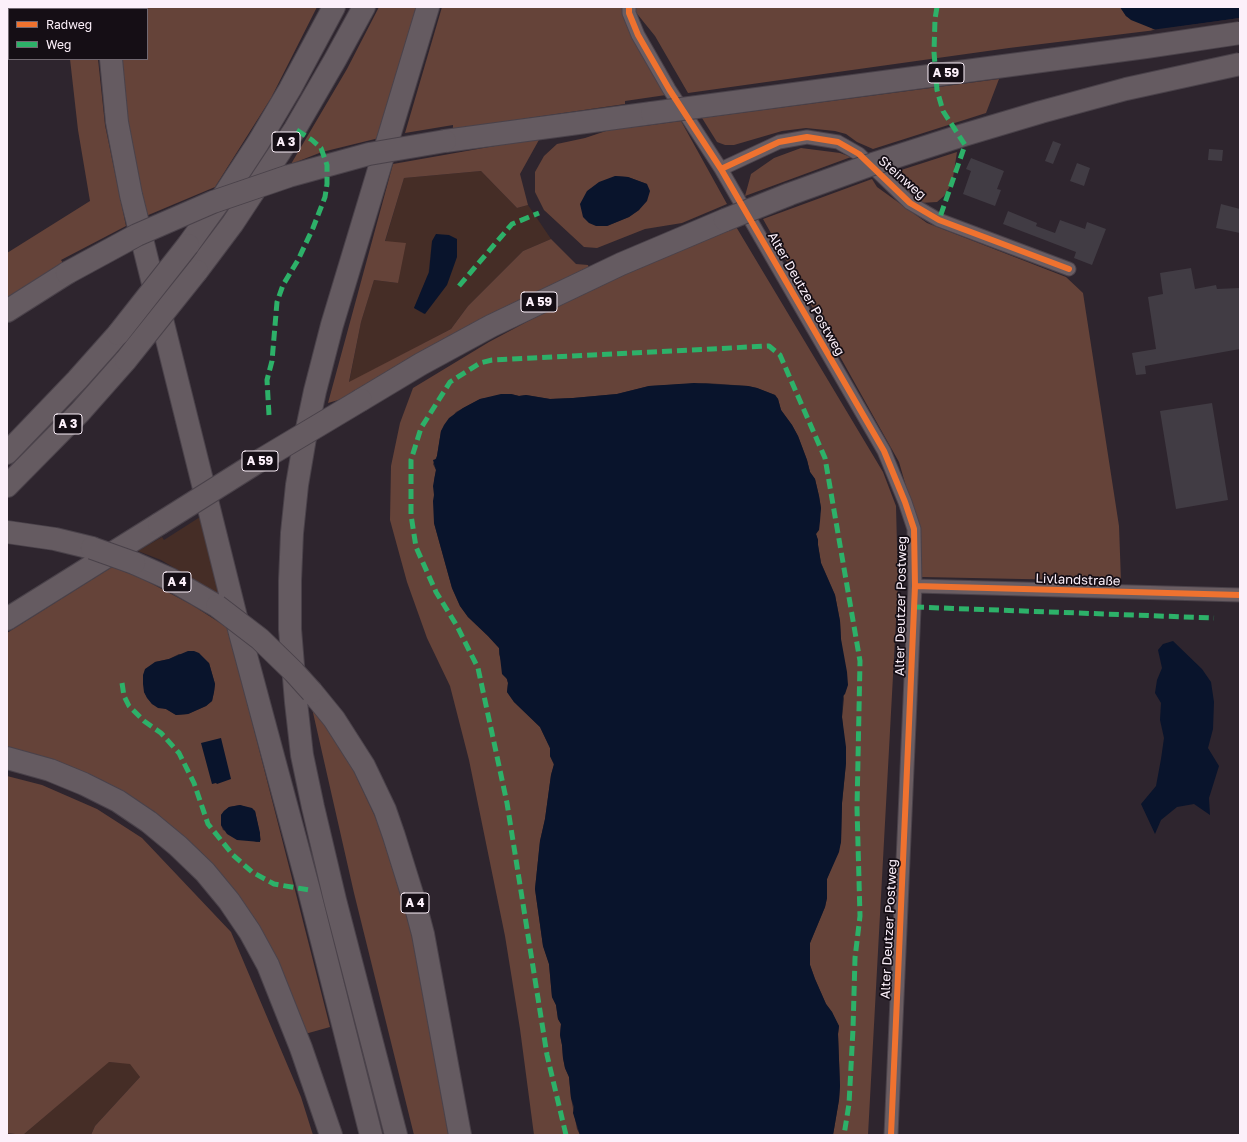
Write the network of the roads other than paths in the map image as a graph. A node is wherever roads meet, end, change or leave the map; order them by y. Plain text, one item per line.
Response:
1 (334, 7) edge
2 (364, 7) edge
3 (428, 7) edge
4 (629, 7) edge
5 (1240, 33) edge
6 (111, 60) edge
7 (1240, 64) edge
8 (721, 169) junction
9 (1069, 269) dead end
10 (7, 311) edge
11 (7, 453) edge
12 (7, 486) edge
13 (7, 532) edge
14 (915, 586) junction
15 (1240, 595) edge
16 (7, 619) edge
17 (7, 758) edge
18 (332, 1135) edge
19 (371, 1135) edge
20 (396, 1135) edge
21 (460, 1135) edge
22 (891, 1135) edge

1 - 11 highway, A 3, bridge
2 - 12 highway, A 3, bridge
3 - 20 highway
4 - 8 street, Alter Deutzer Postweg
5 - 10 highway, A 59, bridge
6 - 19 highway
7 - 16 highway, A 59, bridge
8 - 9 street, Steinweg
8 - 14 street, Alter Deutzer Postweg
13 - 21 highway, A 4, bridge
14 - 15 street, Livlandstraße
14 - 22 street, Alter Deutzer Postweg
17 - 18 highway

